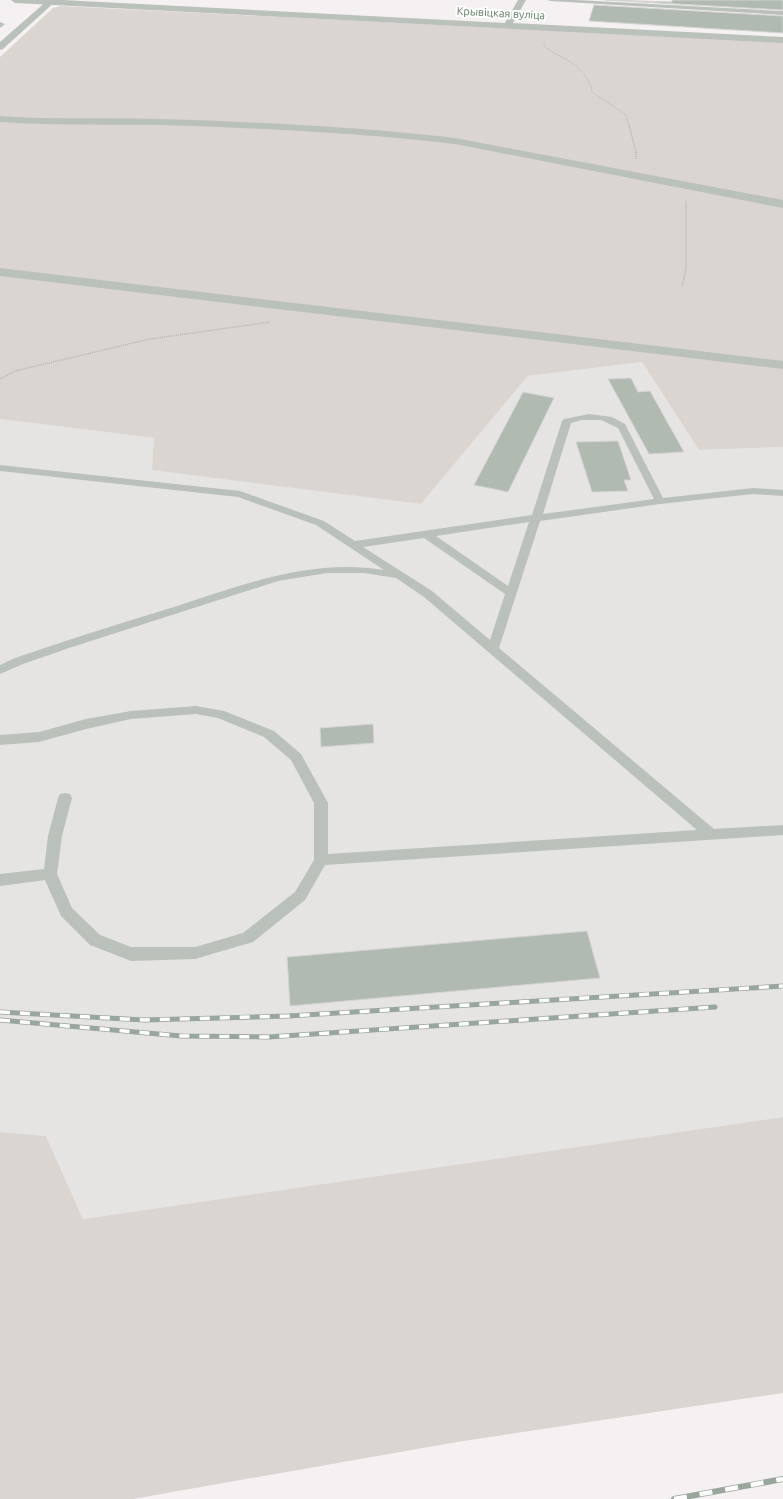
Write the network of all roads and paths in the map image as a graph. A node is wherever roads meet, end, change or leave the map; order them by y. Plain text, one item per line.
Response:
1 (15, 0) edge
2 (522, 0) edge
3 (550, 0) edge
4 (52, 1) edge
5 (266, 4) dead end
6 (258, 12) junction
7 (783, 13) edge
8 (508, 25) junction
9 (522, 26) junction
10 (783, 40) edge
11 (0, 48) edge
12 (0, 119) edge
13 (635, 175) junction
14 (686, 194) dead end
15 (783, 204) edge
16 (0, 272) edge
17 (682, 286) dead end
18 (271, 322) dead end
19 (783, 365) edge
20 (0, 379) edge
21 (0, 468) edge
22 (783, 493) edge
23 (660, 501) junction
24 (536, 518) junction
25 (426, 534) junction
26 (352, 545) junction
27 (401, 576) junction
28 (511, 593) junction
29 (493, 648) junction
30 (0, 670) edge
31 (0, 740) edge
32 (65, 798) dead end
33 (783, 830) edge
34 (712, 835) junction
35 (320, 860) junction
36 (50, 874) junction
37 (0, 880) edge

1 - 4 street, Крывіцкая вуліца
2 - 8 street
3 - 7 lane
4 - 6 street, Крывіцкая вуліца
4 - 11 street
5 - 6 street
6 - 8 street, Крывіцкая вуліца
8 - 9 street, Крывіцкая вуліца
9 - 10 street, Крывіцкая вуліца
9 - 13 path
12 - 13 street
13 - 15 street
14 - 17 path
16 - 19 street
18 - 20 path
21 - 26 lane
22 - 23 lane
23 - 24 lane
23 - 24 lane
24 - 25 lane
24 - 28 lane
25 - 26 lane
25 - 28 lane
26 - 27 lane
27 - 29 lane
27 - 30 lane
28 - 29 lane
29 - 34 lane
31 - 35 lane
32 - 36 lane
33 - 34 lane
34 - 35 lane
35 - 36 lane
36 - 37 lane

